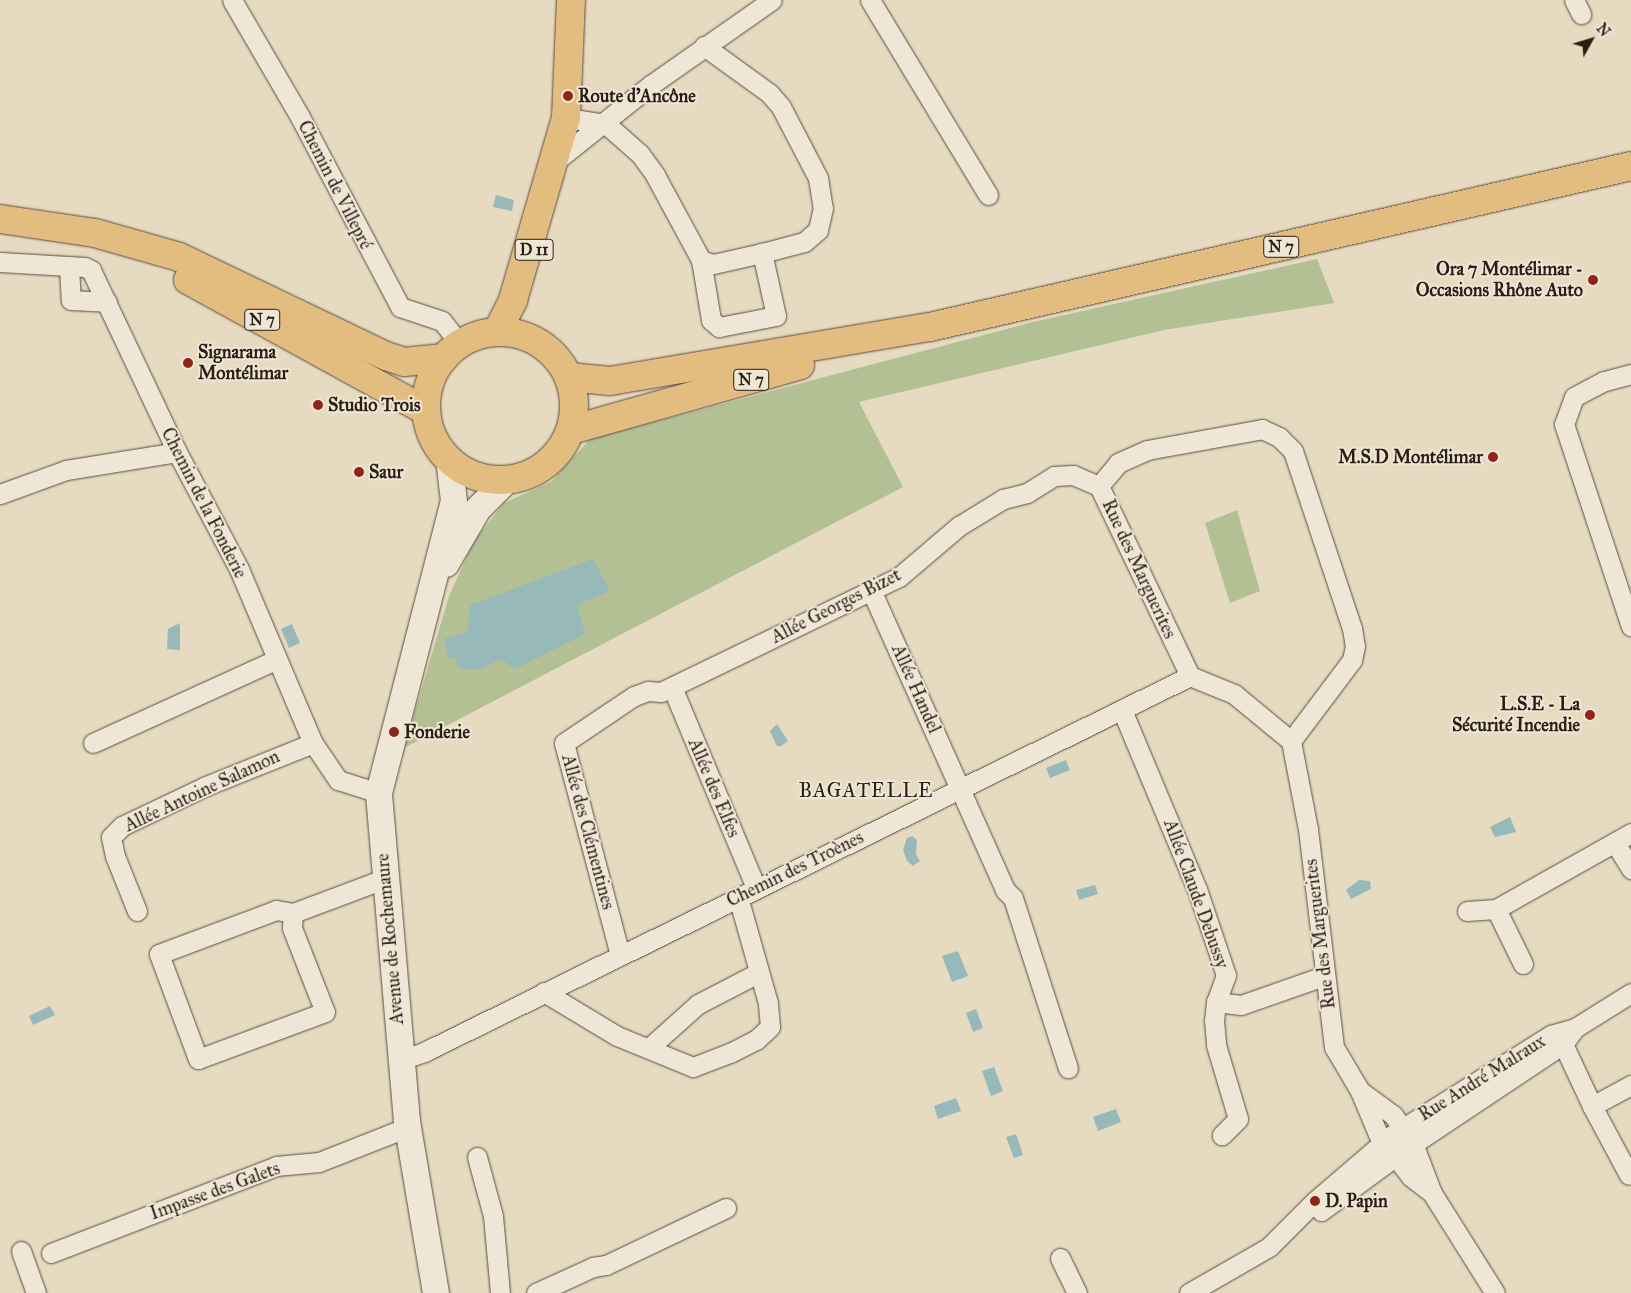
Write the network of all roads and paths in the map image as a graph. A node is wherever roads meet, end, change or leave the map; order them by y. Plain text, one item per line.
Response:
1 (232, 0) edge
2 (571, 0) edge
3 (772, 0) edge
4 (870, 0) edge
5 (704, 46) junction
6 (566, 118) junction
7 (606, 124) junction
8 (553, 163) junction
9 (1631, 166) edge
10 (988, 195) dead end
11 (0, 219) edge
12 (95, 233) junction
13 (762, 253) junction
14 (700, 260) junction
15 (0, 262) edge
16 (69, 266) junction
17 (107, 302) junction
18 (930, 327) junction
19 (497, 332) junction
20 (530, 338) junction
21 (452, 351) junction
22 (1631, 374) edge
23 (569, 377) junction
24 (426, 411) junction
25 (571, 430) junction
26 (177, 452) junction
27 (449, 459) junction
28 (507, 480) junction
29 (1099, 486) junction
30 (0, 494) edge
31 (432, 588) junction
32 (871, 590) junction
33 (1631, 626) edge
34 (277, 658) junction
35 (1190, 676) junction
36 (672, 687) junction
37 (1122, 710) junction
38 (1291, 742) junction
39 (93, 743) dead end
40 (313, 743) junction
41 (961, 788) junction
42 (379, 793) junction
43 (1631, 832) edge
44 (1614, 843) junction
45 (1631, 869) edge
46 (384, 879) junction
47 (756, 888) junction
48 (738, 897) junction
49 (1496, 909) junction
50 (1467, 911) dead end
51 (137, 912) dead end
52 (293, 913) junction
53 (620, 955) junction
54 (1523, 964) dead end
55 (758, 973) junction
56 (1324, 976) junction
57 (544, 992) junction
58 (1631, 993) edge
59 (1216, 1002) junction
60 (1575, 1028) junction
61 (1563, 1044) junction
62 (650, 1047) junction
63 (400, 1060) junction
64 (1068, 1068) dead end
65 (1631, 1085) edge
66 (1592, 1106) junction
67 (408, 1127) junction
68 (1222, 1136) dead end
69 (1398, 1143) junction
70 (477, 1157) dead end
71 (1629, 1175) dead end
72 (726, 1208) dead end
73 (1293, 1226) junction
74 (20, 1251) dead end
75 (51, 1253) dead end
76 (1060, 1258) dead end
77 (36, 1293) edge
78 (436, 1293) edge
79 (500, 1293) edge
80 (536, 1293) edge
81 (1077, 1293) edge
82 (1189, 1293) edge
83 (1495, 1293) edge

1 - 21 street, Chemin de Villepré
2 - 6 main road, D 11
3 - 5 street
4 - 10 street
5 - 7 street
5 - 13 street
6 - 7 street
6 - 8 main road, D 11
7 - 8 street
7 - 14 street
8 - 19 main road, D 11
8 - 20 main road, D 11
9 - 18 main road, N 7
11 - 12 main road, N 7
12 - 21 main road, N 7
12 - 24 main road, N 7
13 - 14 street
13 - 14 street
15 - 16 street, Chemin de la Fonderie
16 - 17 street, Chemin de la Fonderie
16 - 17 street
17 - 26 street, Chemin de la Fonderie
18 - 23 main road, N 7
18 - 25 main road, N 7
19 - 20 main road
19 - 21 main road
20 - 23 main road
21 - 24 main road
22 - 33 street
23 - 25 main road
24 - 27 main road
25 - 28 main road
26 - 30 street
26 - 34 street, Chemin de la Fonderie
27 - 28 main road
27 - 31 street, Avenue de Rochemaure
28 - 31 street, Avenue de Rochemaure
29 - 32 street, Allée Georges Bizet
29 - 35 street, Rue des Marguerites
29 - 38 street, Rue des Marguerites
31 - 42 street, Avenue de Rochemaure
32 - 36 street, Allée Georges Bizet
32 - 41 street, Allée Handel
34 - 39 street
34 - 40 street, Chemin de la Fonderie
35 - 37 street, Chemin des Troènes
35 - 38 street
36 - 47 street, Allée des Elfes
36 - 53 street, Allée des Clémentines
37 - 41 street, Chemin des Troènes
37 - 59 street, Allée Claude Debussy
38 - 56 street, Rue des Marguerites
40 - 42 street, Chemin de la Fonderie
40 - 51 street, Allée Antoine Salamon
41 - 47 street, Chemin des Troènes
41 - 64 street, Allée Handel
42 - 46 street, Avenue de Rochemaure
43 - 44 street
44 - 45 street
44 - 49 street
46 - 52 street
46 - 63 street, Avenue de Rochemaure
47 - 48 street, Chemin des Troènes
48 - 53 street, Chemin des Troènes
48 - 55 street
49 - 50 street
49 - 54 street
52 - 52 street
53 - 57 street, Chemin des Troènes
55 - 62 street
55 - 62 street
56 - 59 street
56 - 69 street, Rue des Marguerites
57 - 62 street
57 - 63 street, Chemin des Troènes
58 - 60 street, Rue André Malraux
59 - 68 street, Allée Claude Debussy
60 - 61 street, Rue André Malraux
60 - 69 street, Rue André Malraux
61 - 66 street
61 - 69 street, Rue André Malraux
63 - 67 street, Avenue de Rochemaure
65 - 66 street
66 - 71 street
67 - 75 street, Impasse des Galets
67 - 78 street, Avenue de Rochemaure
69 - 73 street
69 - 73 street
69 - 83 street, Rue des Marguerites
70 - 79 street
72 - 80 street
73 - 82 street
74 - 77 street
76 - 81 street

